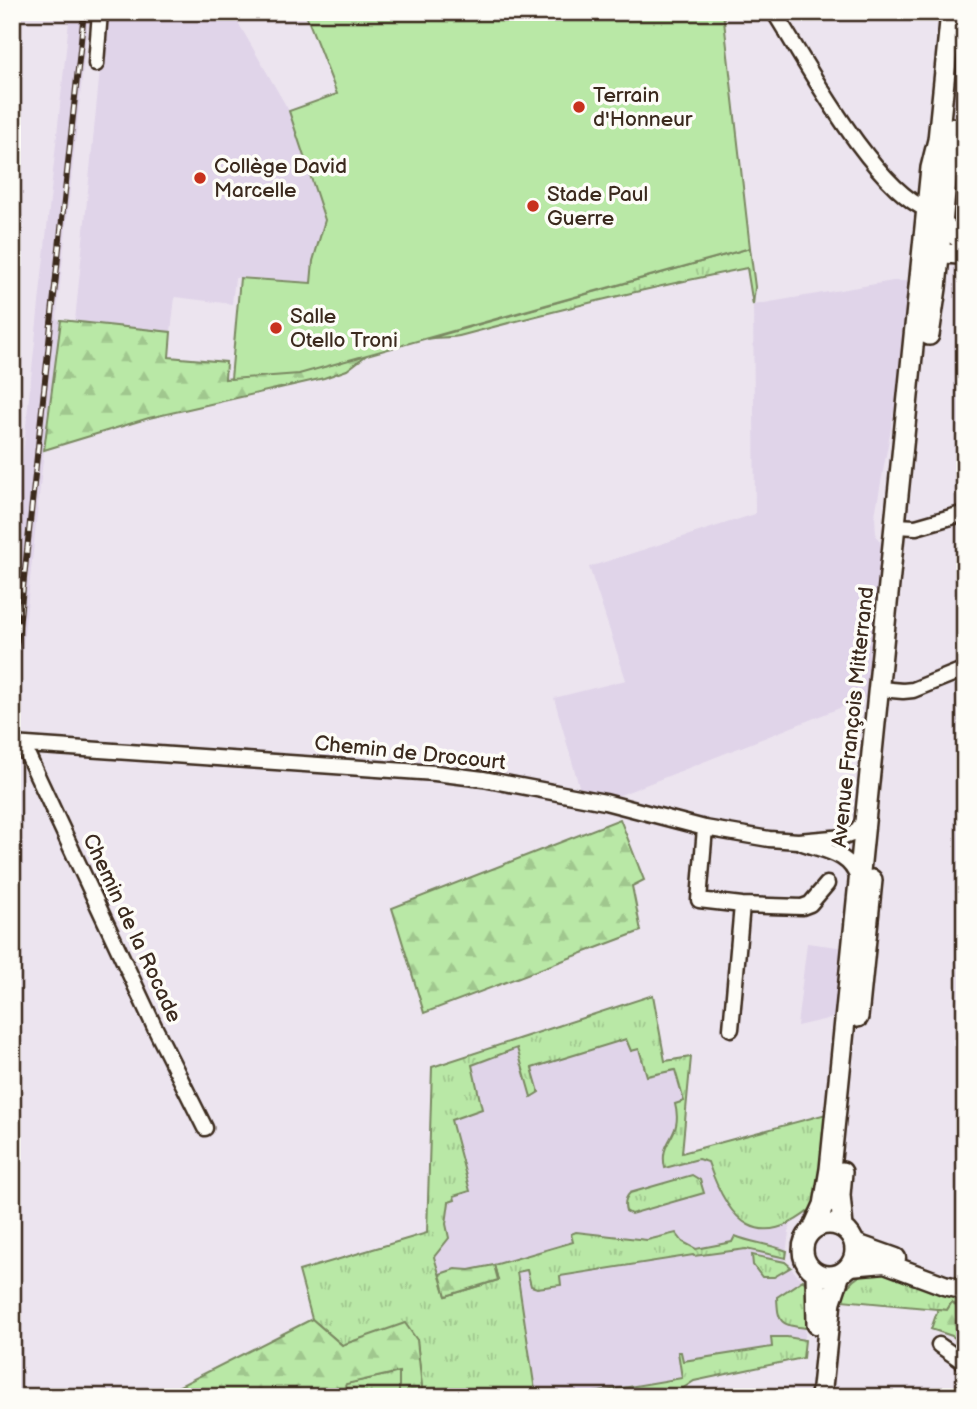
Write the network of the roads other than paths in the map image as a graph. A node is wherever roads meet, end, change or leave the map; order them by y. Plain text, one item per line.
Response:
1 (100, 12) edge
2 (774, 12) edge
3 (951, 12) edge
4 (963, 12) edge
5 (962, 37) edge
6 (96, 64) dead end
7 (932, 221) junction
8 (965, 244) edge
9 (939, 253) junction
10 (965, 255) edge
11 (965, 513) edge
12 (902, 527) junction
13 (965, 669) edge
14 (886, 690) junction
15 (18, 745) edge
16 (866, 818) junction
17 (705, 828) junction
18 (844, 837) junction
19 (799, 841) junction
20 (862, 848) junction
21 (842, 856) junction
22 (866, 878) junction
23 (827, 884) dead end
24 (742, 905) junction
25 (731, 1029) dead end
26 (205, 1128) dead end
27 (814, 1227) junction
28 (849, 1235) junction
29 (845, 1270) junction
30 (816, 1273) junction
31 (922, 1276) junction
32 (965, 1290) edge
33 (939, 1345) dead end
34 (965, 1363) edge
35 (809, 1397) edge
36 (821, 1397) edge

1 - 6 street
2 - 7 street
3 - 7 main road
4 - 5 main road
5 - 7 main road
7 - 8 street
7 - 9 main road, Avenue François Mitterrand
7 - 12 main road, Avenue François Mitterrand
9 - 10 street
9 - 12 main road, Avenue François Mitterrand
11 - 12 street
12 - 14 main road, Avenue François Mitterrand
13 - 14 street
14 - 16 main road, Avenue François Mitterrand
14 - 22 main road, Avenue François Mitterrand
15 - 17 street, Chemin de Drocourt
15 - 26 street, Chemin de la Rocade
16 - 18 street
16 - 20 main road, Avenue François Mitterrand
17 - 19 street, Chemin de Drocourt
17 - 24 street
18 - 19 street, Chemin de Drocourt
18 - 20 street
19 - 21 street, Chemin de Drocourt
20 - 21 street
20 - 22 main road, Avenue François Mitterrand
21 - 22 street
22 - 27 main road, Avenue François Mitterrand
22 - 28 main road, Avenue François Mitterrand
23 - 24 street
24 - 25 street
27 - 28 main road
27 - 30 main road
28 - 29 main road
28 - 31 street
29 - 30 main road
29 - 31 street
29 - 36 main road
30 - 35 main road
31 - 32 street
33 - 34 street

